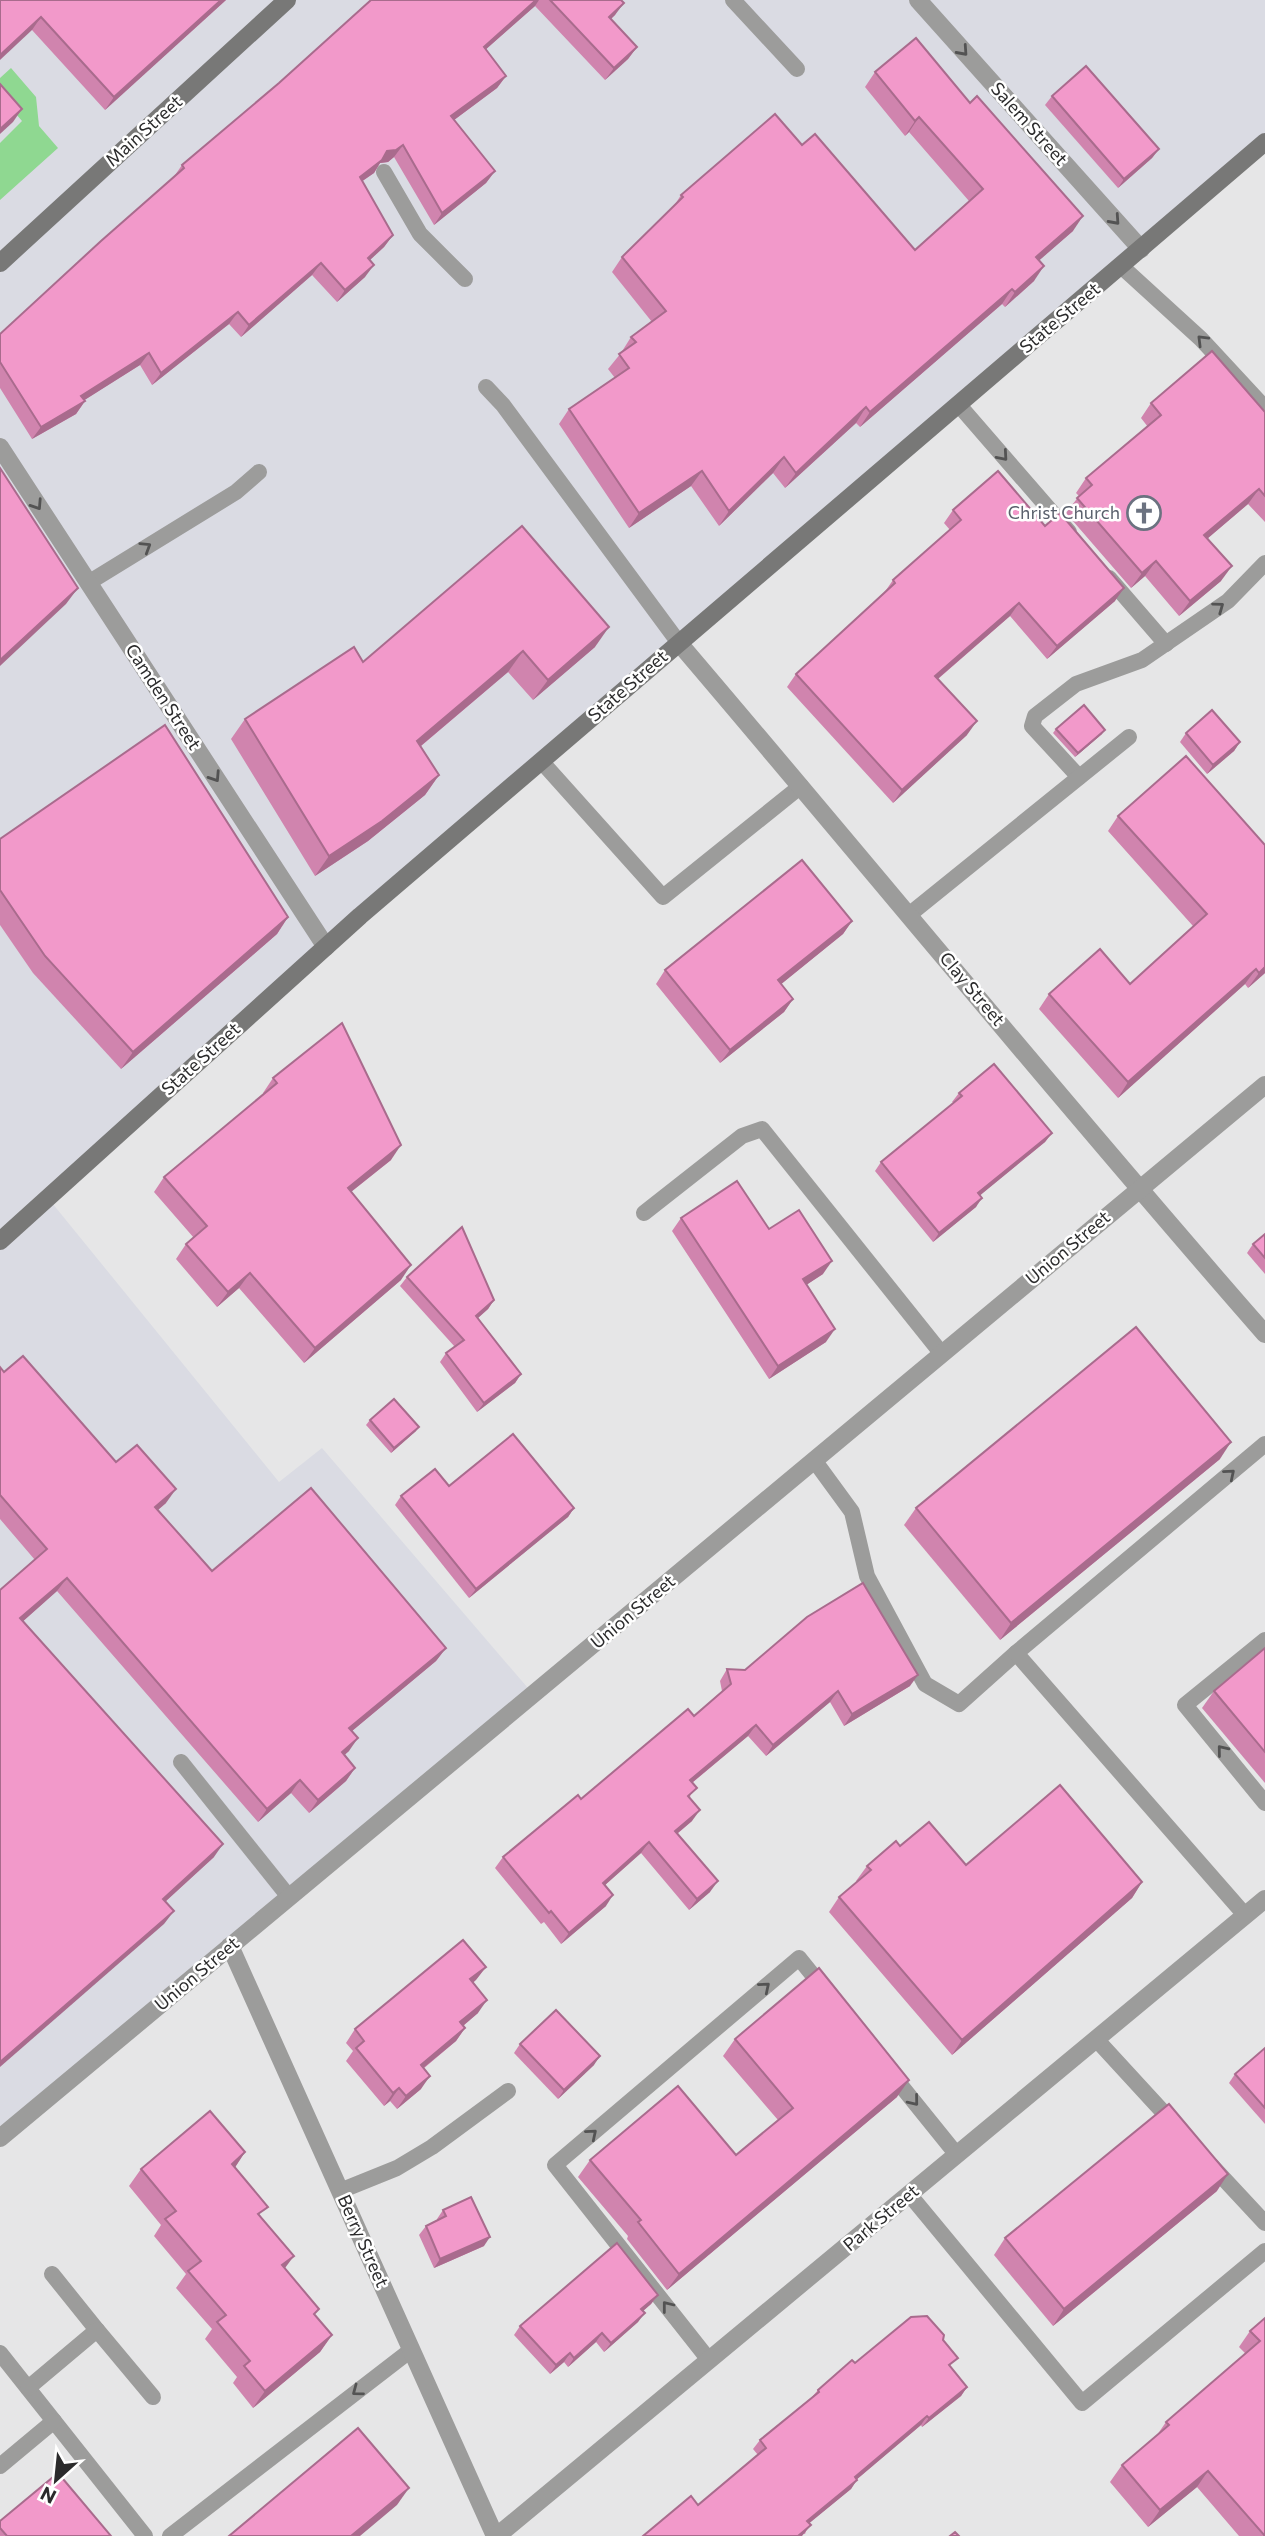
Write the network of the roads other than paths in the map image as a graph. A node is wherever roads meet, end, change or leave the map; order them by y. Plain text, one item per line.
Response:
1 (287, 0) edge
2 (733, 0) edge
3 (918, 0) edge
4 (797, 69) dead end
5 (1265, 142) edge
6 (384, 172) edge
7 (1141, 249) junction
8 (0, 263) edge
9 (1121, 266) junction
10 (465, 279) dead end
11 (486, 387) dead end
12 (958, 404) junction
13 (1265, 408) edge
14 (0, 447) edge
15 (259, 472) dead end
16 (1079, 543) edge
17 (1097, 563) edge
18 (1265, 563) edge
19 (88, 583) junction
20 (679, 643) junction
21 (1166, 644) junction
22 (1129, 737) dead end
23 (541, 761) junction
24 (1079, 778) junction
25 (801, 786) junction
26 (910, 914) junction
27 (326, 947) junction
28 (1265, 1085) edge
29 (1139, 1190) junction
30 (644, 1213) dead end
31 (0, 1241) edge
32 (1265, 1334) edge
33 (942, 1354) junction
34 (1265, 1444) edge
35 (814, 1460) junction
36 (1265, 1640) edge
37 (1016, 1653) junction
38 (181, 1762) dead end
39 (1265, 1803) edge
40 (289, 1897) junction
41 (1265, 1899) edge
42 (1245, 1915) junction
43 (230, 1946) junction
44 (834, 2002) edge
45 (1096, 2039) junction
46 (878, 2057) edge
47 (508, 2091) dead end
48 (0, 2138) edge
49 (957, 2155) junction
50 (340, 2192) junction
51 (909, 2194) junction
52 (1265, 2223) edge
53 (1265, 2251) edge
54 (52, 2274) dead end
55 (97, 2330) junction
56 (411, 2350) junction
57 (0, 2353) edge
58 (709, 2360) junction
59 (28, 2388) junction
60 (153, 2397) dead end
61 (54, 2421) junction
62 (0, 2466) edge
63 (145, 2536) edge
64 (170, 2536) edge
65 (496, 2536) edge

1 - 8 street, Main Street
2 - 4 lane
3 -> 7 street, Salem Street
5 - 7 street, State Street
6 - 10 lane
7 - 9 street, State Street
9 - 12 street, State Street
13 -> 9 lane
11 - 20 lane
12 -> 16 lane
12 - 20 street, State Street
14 -> 19 street, Camden Street
19 -> 15 lane
17 - 21 lane
21 -> 18 lane
19 -> 27 street, Camden Street
20 - 23 street, State Street
20 - 25 street, Clay Street
21 - 24 lane
22 - 24 lane
23 - 25 lane
23 - 27 street, State Street
24 - 26 lane
25 - 26 street, Clay Street
26 - 29 street, Clay Street
27 - 31 street, State Street
28 - 29 street, Union Street
29 - 32 street, Clay Street
29 - 33 street, Union Street
30 - 33 lane
33 - 35 street, Union Street
37 -> 34 lane
35 - 37 lane
35 - 40 street, Union Street
39 -> 36 lane
37 - 42 lane
38 - 40 lane
40 - 43 street, Union Street
41 - 42 street, Park Street
42 - 45 street, Park Street
43 - 48 street, Union Street
43 - 50 street, Berry Street
58 -> 44 lane
45 - 49 street, Park Street
45 - 52 lane
46 -> 49 lane
47 - 50 lane
49 - 51 street, Park Street
50 - 56 street, Berry Street
51 - 53 lane
51 - 58 street, Park Street
54 - 55 lane
55 - 59 lane
55 - 60 lane
56 -> 64 lane
56 - 65 street, Berry Street
57 - 59 lane
58 - 65 street, Park Street
59 - 61 lane
61 - 62 lane
61 - 63 lane

